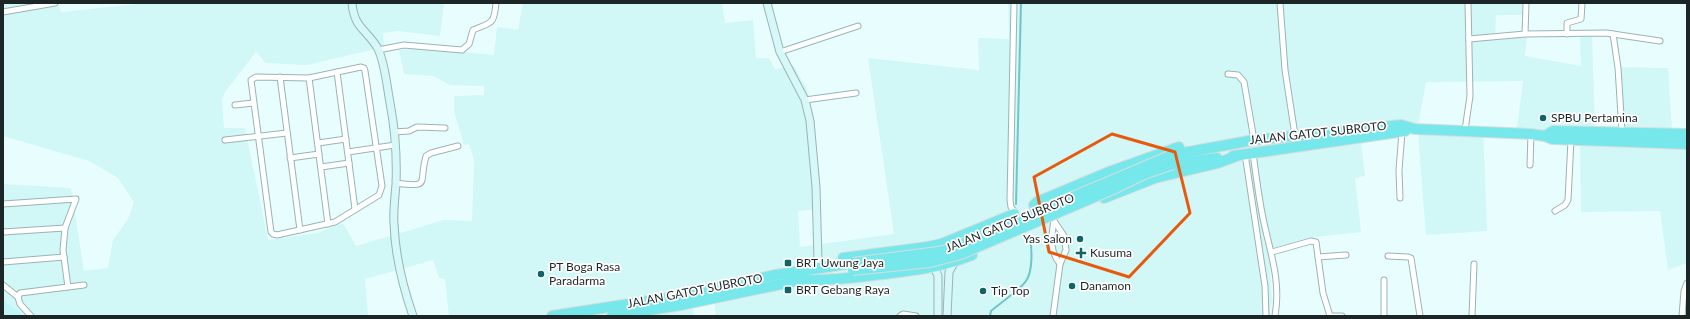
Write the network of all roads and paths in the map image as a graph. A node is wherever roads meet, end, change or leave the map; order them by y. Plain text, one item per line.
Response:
1 (55, 3) edge
2 (352, 3) edge
3 (496, 3) edge
4 (767, 3) edge
5 (1014, 3) edge
6 (1280, 3) edge
7 (1468, 3) edge
8 (1526, 3) edge
9 (1582, 3) edge
10 (3, 12) edge
11 (858, 26) dead end
12 (1525, 34) junction
13 (1567, 34) junction
14 (1613, 34) junction
15 (1469, 38) junction
16 (1660, 41) dead end
17 (378, 50) junction
18 (780, 52) junction
19 (337, 72) junction
20 (1228, 74) dead end
21 (280, 77) junction
22 (309, 78) junction
23 (856, 93) dead end
24 (805, 100) junction
25 (253, 103) junction
26 (235, 105) dead end
27 (445, 128) dead end
28 (1415, 129) junction
29 (1465, 130) junction
30 (287, 132) junction
31 (394, 132) junction
32 (1402, 132) junction
33 (1622, 132) junction
34 (1531, 134) junction
35 (1687, 134) edge
36 (1295, 135) junction
37 (258, 136) junction
38 (1545, 136) junction
39 (346, 139) junction
40 (225, 140) dead end
41 (1254, 140) junction
42 (1571, 140) junction
43 (1236, 142) junction
44 (318, 143) junction
45 (1687, 144) edge
46 (395, 145) junction
47 (458, 146) dead end
48 (377, 147) junction
49 (348, 152) junction
50 (319, 154) junction
51 (1246, 154) junction
52 (290, 158) junction
53 (1172, 159) junction
54 (349, 162) junction
55 (1530, 165) dead end
56 (321, 167) junction
57 (396, 183) junction
58 (1400, 198) dead end
59 (3, 204) edge
60 (355, 209) junction
61 (1555, 211) dead end
62 (1014, 214) junction
63 (1037, 214) junction
64 (1024, 219) junction
65 (1053, 220) junction
66 (328, 224) junction
67 (65, 228) junction
68 (300, 230) junction
69 (3, 232) edge
70 (1018, 234) junction
71 (1272, 252) junction
72 (1346, 255) dead end
73 (1388, 256) dead end
74 (64, 257) junction
75 (1318, 257) junction
76 (818, 261) junction
77 (955, 261) junction
78 (3, 262) edge
79 (1060, 264) junction
80 (1474, 264) dead end
81 (934, 267) junction
82 (800, 276) junction
83 (1384, 280) dead end
84 (1687, 283) edge
85 (3, 285) edge
86 (84, 285) dead end
87 (68, 287) junction
88 (18, 297) junction
89 (31, 316) edge
90 (413, 316) edge
91 (552, 316) edge
92 (612, 316) edge
93 (900, 316) edge
94 (916, 316) edge
95 (938, 316) edge
96 (947, 316) edge
97 (1053, 316) edge
98 (1266, 316) edge
99 (1275, 316) edge
100 (1330, 316) edge
101 (1342, 316) edge
102 (1384, 316) edge
103 (1420, 316) edge
104 (1472, 316) edge
105 (1682, 316) edge

1 - 10 street
2 - 17 street
3 - 17 street
4 - 18 street
5 - 62 street
6 - 36 street
7 - 15 street
8 - 12 street
9 - 13 street
11 - 18 street
12 - 13 street
12 - 15 street
13 - 14 street
14 - 16 street
14 - 33 street
15 - 29 street
17 - 31 street
18 - 24 street
19 - 22 street
19 - 39 street
19 - 48 street
20 - 41 street
21 - 22 street
21 - 25 street
21 - 30 street
22 - 44 street
23 - 24 street
24 - 76 street
25 - 26 street
25 - 37 street
27 - 31 street
28 - 29 highway, JALAN GATOT SUBROTO
28 - 32 highway, JALAN GATOT SUBROTO
28 - 36 highway, JALAN GATOT SUBROTO
29 - 34 highway, JALAN GATOT SUBROTO
30 - 37 street
30 - 52 street
31 - 46 street
32 - 51 highway, JALAN GATOT SUBROTO
32 - 58 street
33 - 35 highway, JALAN GATOT SUBROTO
33 - 38 highway, JALAN GATOT SUBROTO
34 - 38 highway, JALAN GATOT SUBROTO
34 - 55 street
36 - 41 highway, JALAN GATOT SUBROTO
37 - 40 street
37 - 68 street
38 - 42 highway, JALAN GATOT SUBROTO
39 - 44 street
39 - 49 street
41 - 43 highway, JALAN GATOT SUBROTO
42 - 45 highway, JALAN GATOT SUBROTO
42 - 61 street
43 - 53 highway, JALAN GATOT SUBROTO
43 - 63 highway
44 - 50 street
46 - 48 street
46 - 57 street
47 - 57 street
48 - 49 street
48 - 60 street
49 - 54 street
50 - 52 street
50 - 56 street
51 - 53 highway, JALAN GATOT SUBROTO
51 - 65 highway
51 - 71 street
51 - 98 street
52 - 68 street
53 - 82 highway, JALAN GATOT SUBROTO, bridge
54 - 56 street
54 - 60 street
56 - 66 street
57 - 90 street
59 - 67 street
60 - 66 street
62 - 64 street
62 - 76 highway
63 - 64 street
63 - 65 street
64 - 70 highway
65 - 70 highway
65 - 79 street
65 - 79 street
66 - 68 street
67 - 69 street
67 - 74 street
70 - 77 highway
71 - 75 street
71 - 99 street
72 - 75 street
73 - 103 street
74 - 78 street
74 - 87 street
75 - 100 street
76 - 82 highway
77 - 81 highway
77 - 96 street
79 - 97 street
80 - 104 street
81 - 82 highway
81 - 95 street
82 - 91 highway, JALAN GATOT SUBROTO
82 - 92 highway, JALAN GATOT SUBROTO
83 - 102 street
84 - 105 street
85 - 88 street
86 - 87 street
87 - 88 street
88 - 89 street
93 - 94 street
100 - 101 street

